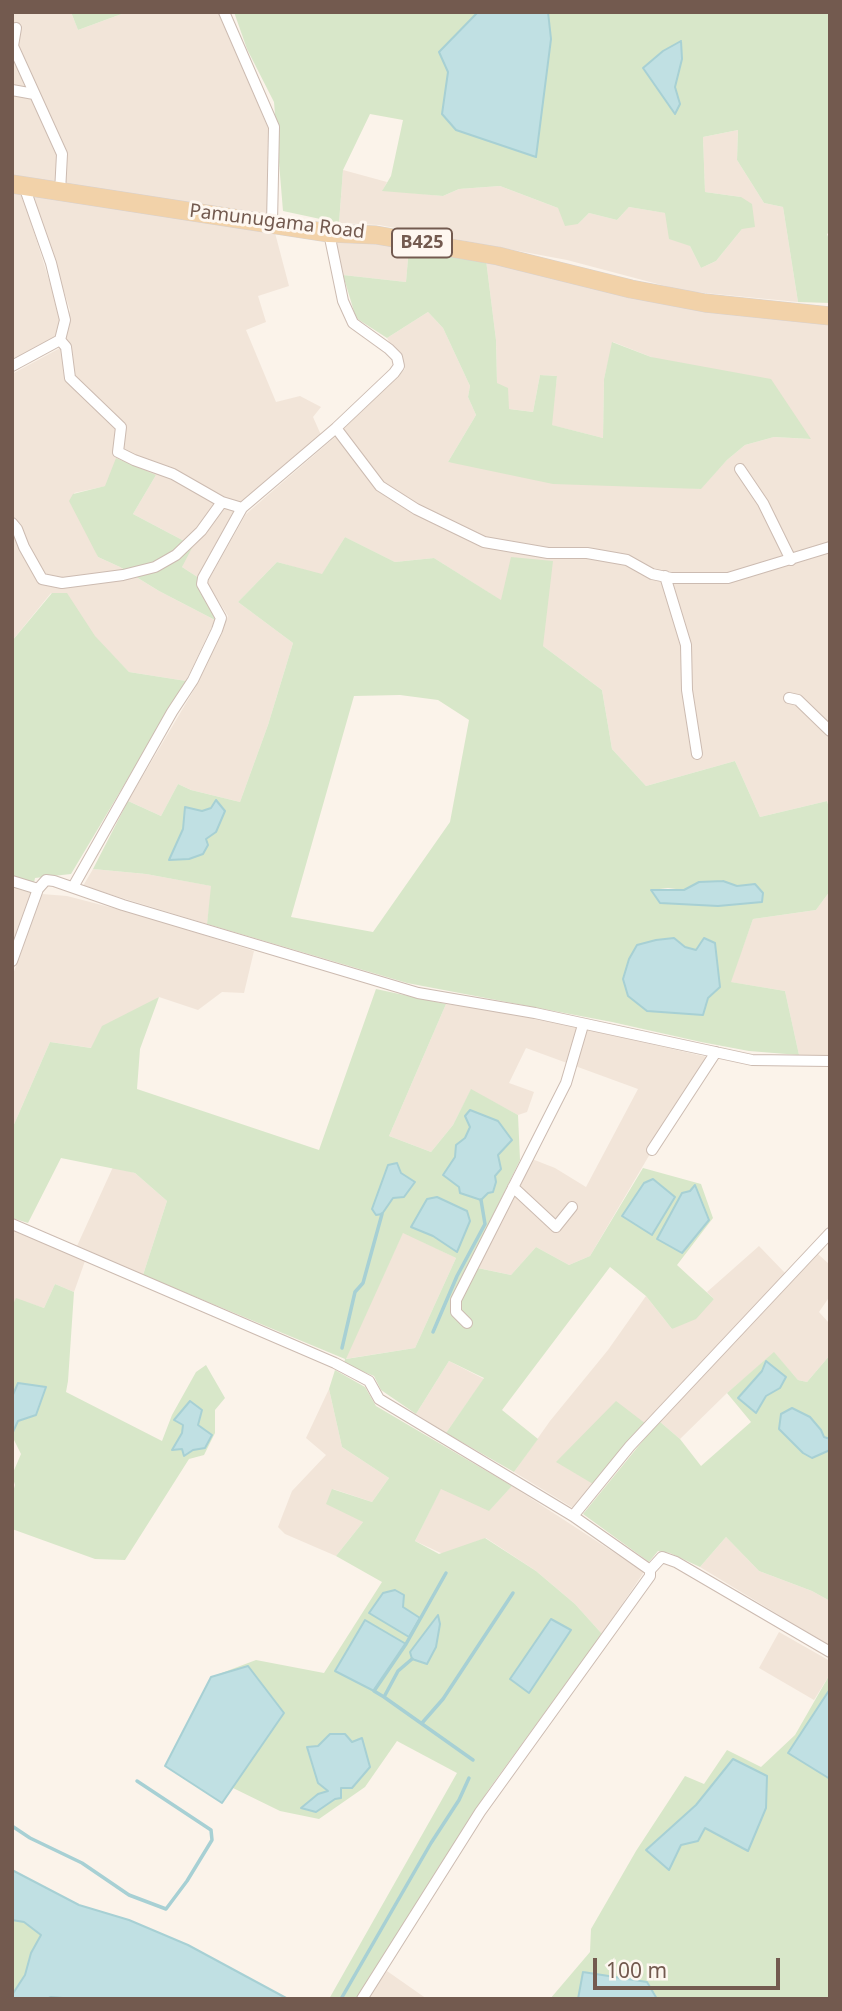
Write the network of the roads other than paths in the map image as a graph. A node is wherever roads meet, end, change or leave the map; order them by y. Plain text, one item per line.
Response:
1 (223, 12) edge
2 (16, 29) dead end
3 (12, 90) edge
4 (34, 94) junction
5 (18, 185) edge
6 (60, 192) junction
7 (272, 223) junction
8 (329, 233) junction
9 (830, 316) edge
10 (60, 340) junction
11 (12, 366) edge
12 (336, 428) junction
13 (740, 469) dead end
14 (222, 502) junction
15 (242, 509) junction
16 (12, 523) edge
17 (830, 547) edge
18 (791, 560) junction
19 (665, 576) junction
20 (789, 698) dead end
21 (830, 731) edge
22 (696, 754) dead end
23 (12, 881) edge
24 (73, 887) junction
25 (38, 889) junction
26 (13, 957) edge
27 (583, 1025) junction
28 (716, 1052) junction
29 (830, 1061) edge
30 (652, 1150) dead end
31 (513, 1187) junction
32 (572, 1207) dead end
33 (12, 1224) edge
34 (830, 1233) edge
35 (467, 1323) dead end
36 (573, 1516) junction
37 (650, 1570) junction
38 (830, 1652) edge
39 (362, 1999) edge

1 - 7 street
2 - 4 street
3 - 4 street
4 - 6 street
5 - 6 main road, Pamunugama Road / B425
5 - 10 street
6 - 7 main road, Pamunugama Road / B425
7 - 8 main road, Pamunugama Road / B425
8 - 9 main road, Pamunugama Road / B425
8 - 12 street
10 - 11 street
10 - 14 street
12 - 15 street
12 - 19 street
13 - 18 street
14 - 15 street
14 - 16 street
15 - 24 street
17 - 18 street
18 - 19 street
19 - 22 street
20 - 21 street
23 - 25 street
24 - 25 street
24 - 27 street
25 - 26 street
27 - 28 street
27 - 31 street
28 - 29 street
28 - 30 street
31 - 32 street
31 - 35 street
33 - 36 street
34 - 36 street
36 - 37 street
37 - 38 street
37 - 39 street

